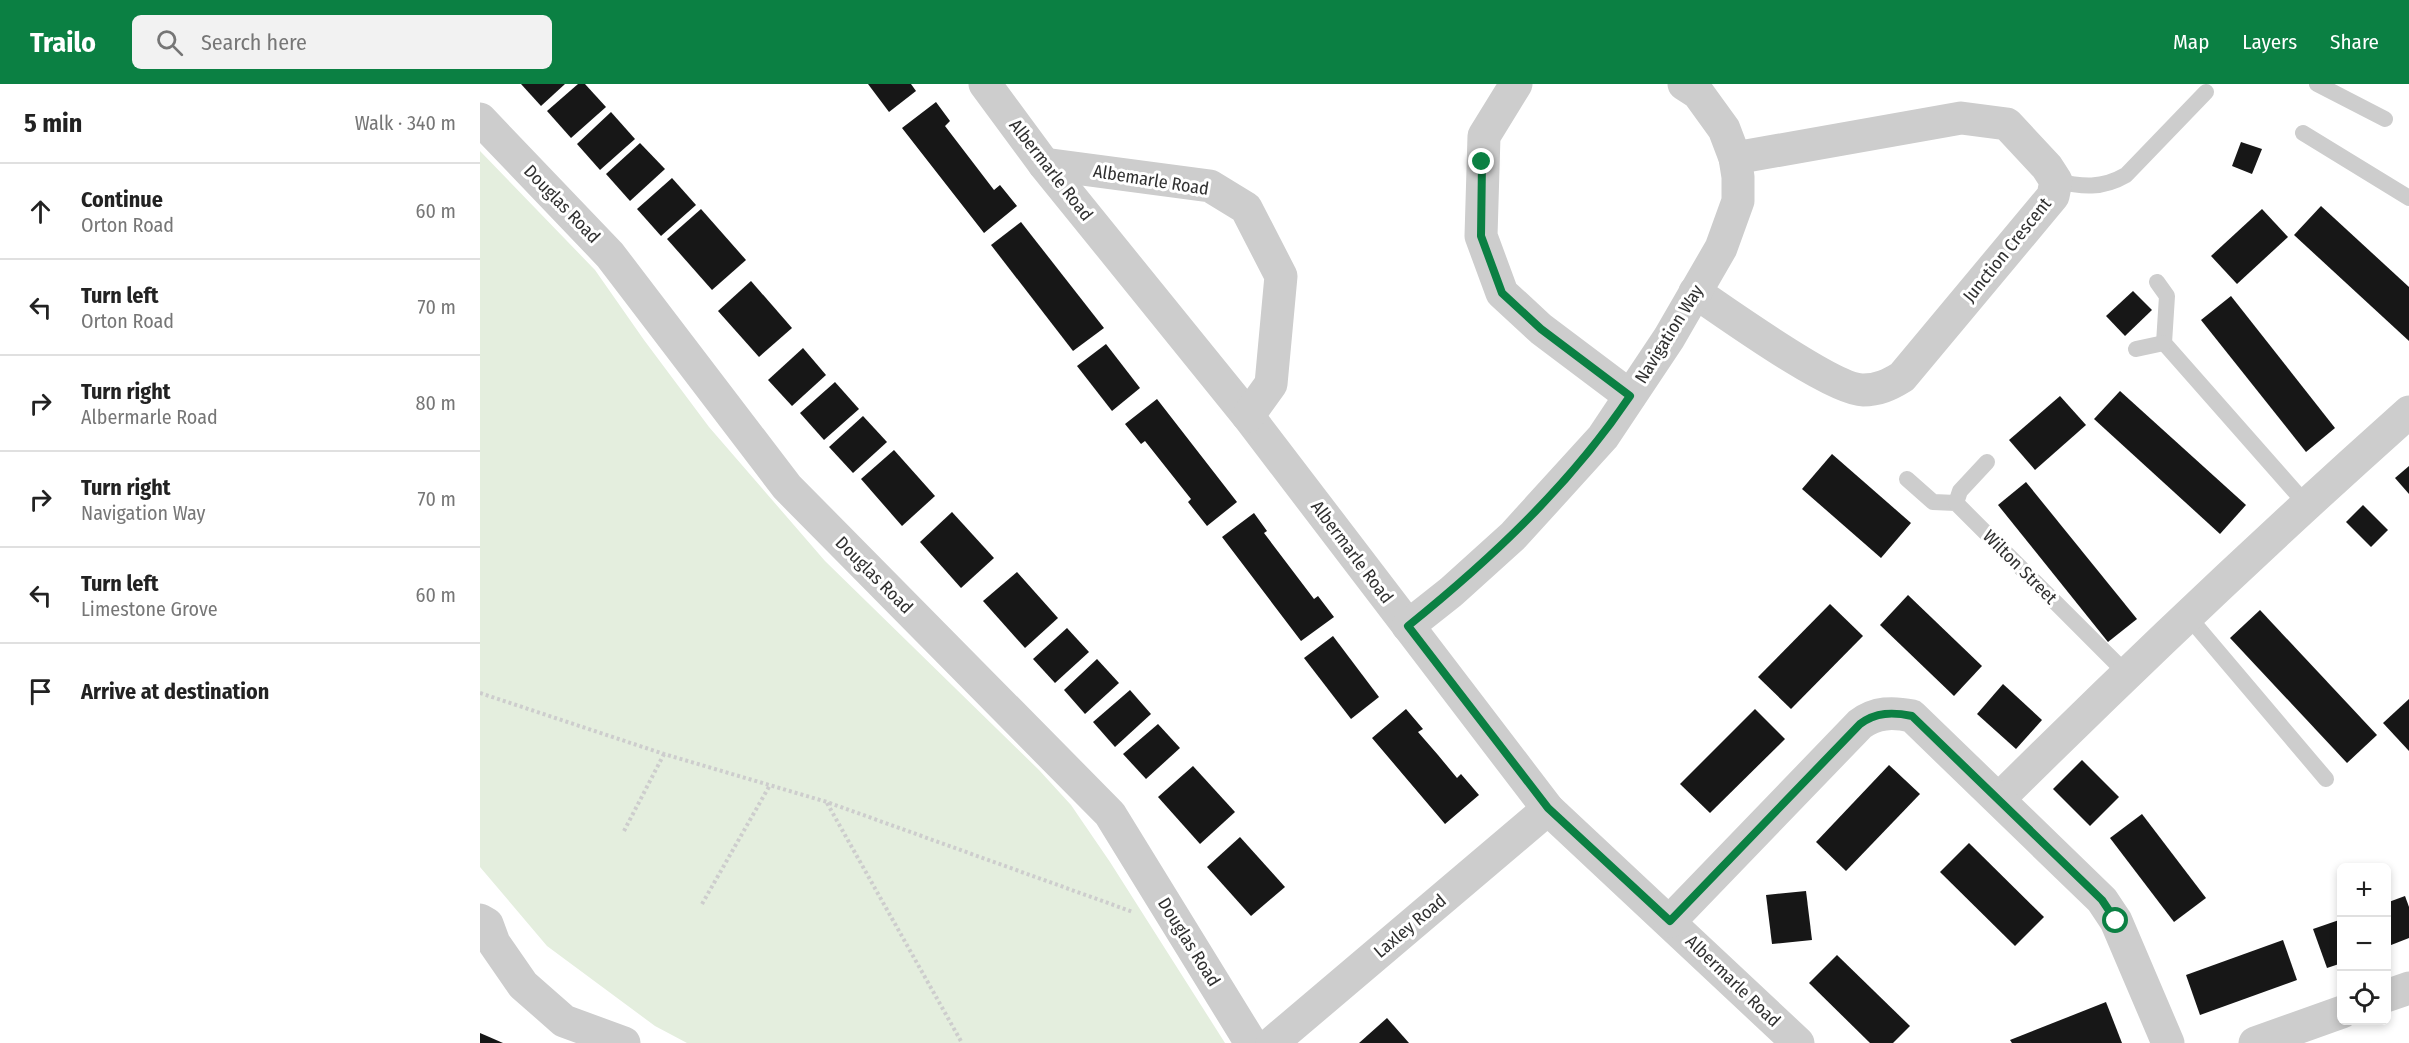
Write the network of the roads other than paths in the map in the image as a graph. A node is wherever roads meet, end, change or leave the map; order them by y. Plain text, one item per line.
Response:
1 (985, 84) edge
2 (1516, 84) edge
3 (1684, 84) edge
4 (2317, 84) edge
5 (2206, 92) dead end
6 (480, 119) edge
7 (2385, 119) dead end
8 (2303, 133) dead end
9 (1735, 158) junction
10 (1044, 164) junction
11 (2056, 181) junction
12 (2409, 198) edge
13 (2157, 282) dead end
14 (1695, 292) junction
15 (2164, 343) junction
16 (2136, 350) dead end
17 (1630, 396) junction
18 (2409, 412) edge
19 (1248, 416) junction
20 (1987, 462) dead end
21 (1907, 479) dead end
22 (1956, 503) junction
23 (2306, 504) junction
24 (2187, 615) junction
25 (1408, 626) junction
26 (2126, 673) junction
27 (2326, 779) dead end
28 (1999, 799) junction
29 (1548, 808) junction
30 (480, 920) edge
31 (1670, 921) junction
32 (2409, 988) edge
33 (2391, 994) edge
34 (2337, 1014) edge
35 (624, 1043) edge
36 (1251, 1043) edge
37 (1272, 1043) edge
38 (1798, 1043) edge
39 (2168, 1043) edge
40 (2255, 1043) edge

1 - 10 street, Albermarle Road
2 - 17 street
3 - 9 street, Navigation Way
4 - 7 lane
5 - 11 lane
6 - 36 street, Douglas Road
8 - 12 lane
9 - 11 street, Junction Crescent
9 - 14 street, Navigation Way
10 - 19 street, Albermarle Road
10 - 19 street, Albemarle Road
11 - 14 street, Junction Crescent
13 - 15 lane
14 - 17 street, Navigation Way
15 - 16 lane
15 - 23 lane
17 - 25 street, Navigation Way
18 - 23 street
19 - 25 street, Albermarle Road
20 - 22 lane
21 - 22 lane
22 - 26 lane, Wilton Street
23 - 24 street
24 - 26 street
24 - 27 lane
25 - 29 street, Albermarle Road
26 - 28 street
28 - 31 street
28 - 39 street
29 - 31 street, Albermarle Road
29 - 37 street, Laxley Road
30 - 35 street
31 - 38 street, Albermarle Road
32 - 33 street
34 - 40 street

